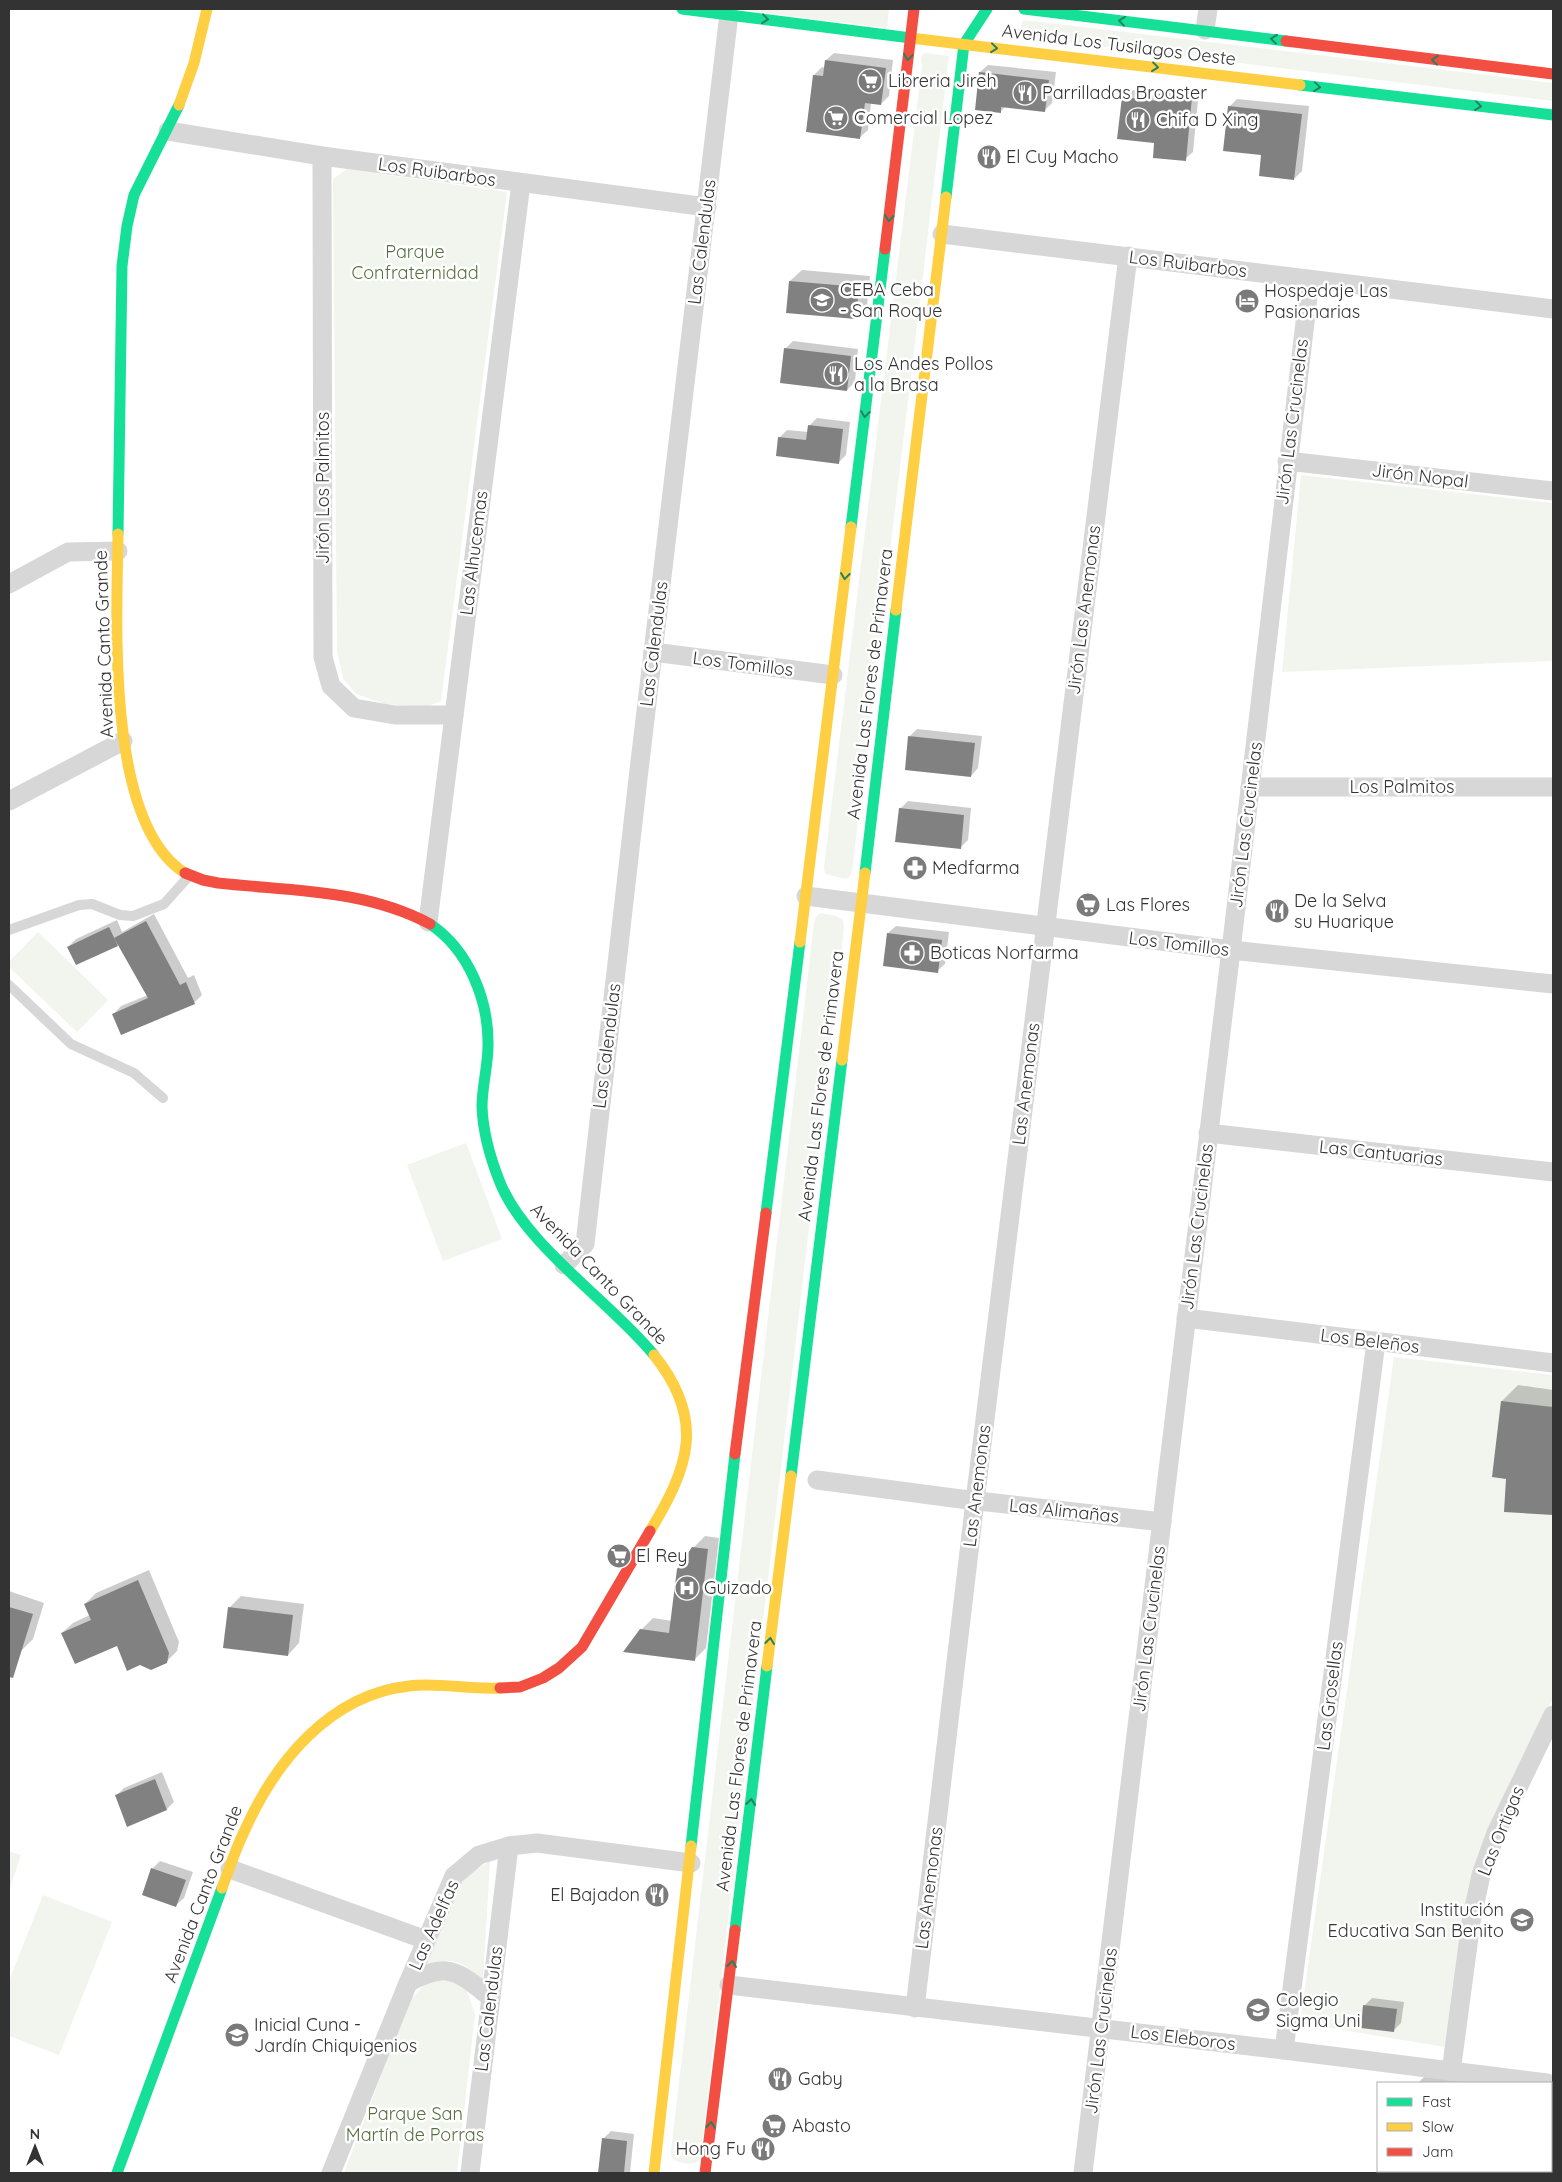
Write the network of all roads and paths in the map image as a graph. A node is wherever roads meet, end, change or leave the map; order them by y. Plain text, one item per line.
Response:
1 (207, 9) edge
2 (682, 9) edge
3 (914, 9) edge
4 (987, 9) edge
5 (1024, 9) edge
6 (1208, 9) edge
7 (729, 14) junction
8 (1205, 30) junction
9 (911, 38) junction
10 (964, 44) junction
11 (1553, 74) edge
12 (1553, 115) edge
13 (168, 131) junction
14 (322, 156) junction
15 (521, 183) junction
16 (707, 207) junction
17 (942, 234) junction
18 (1128, 256) junction
19 (1310, 280) junction
20 (1553, 309) edge
21 (1287, 461) junction
22 (1553, 491) edge
23 (118, 551) junction
24 (9, 584) edge
25 (653, 652) junction
26 (833, 675) junction
27 (454, 715) junction
28 (123, 740) junction
29 (1250, 787) junction
30 (1553, 787) edge
31 (9, 801) edge
32 (189, 876) junction
33 (806, 896) junction
34 (862, 903) junction
35 (428, 922) junction
36 (1044, 927) junction
37 (9, 930) edge
38 (1231, 950) junction
39 (1040, 964) joint
40 (1553, 984) edge
41 (9, 985) edge
42 (163, 1098) dead end
43 (1208, 1134) junction
44 (1553, 1172) edge
45 (564, 1265) junction
46 (1186, 1318) junction
47 (1376, 1342) junction
48 (1553, 1363) edge
49 (817, 1480) dead end
50 (975, 1501) junction
51 (1162, 1522) junction
52 (1553, 1715) edge
53 (509, 1846) junction
54 (691, 1863) junction
55 (230, 1869) junction
56 (426, 1940) junction
57 (408, 1983) junction
58 (729, 1985) junction
59 (491, 1998) junction
60 (915, 2008) junction
61 (1101, 2029) junction
62 (1284, 2050) junction
63 (1451, 2072) junction
64 (1537, 2082) edge
65 (117, 2173) edge
66 (331, 2173) edge
67 (470, 2173) edge
68 (654, 2173) edge
69 (705, 2173) edge
70 (1083, 2173) edge

1 - 13 main road, Avenida Canto Grande
2 - 7 main road, Avenida Los Tusilagos Oeste
3 - 9 main road, Avenida Las Flores de Primavera
4 - 10 main road, Avenida Las Flores de Primavera
8 -> 5 main road, Avenida Los Tusilagos Oeste
6 - 8 street
7 -> 9 main road, Avenida Los Tusilagos Oeste
7 - 16 street, Las Calendulas
11 -> 8 main road, Avenida Los Tusilagos Oeste
9 - 10 main road, Avenida Los Tusilagos Oeste
9 -> 26 main road, Avenida Las Flores de Primavera
10 -> 12 main road, Avenida Los Tusilagos Oeste
10 - 17 main road, Avenida Las Flores de Primavera
13 - 14 street, Los Ruibarbos
13 - 23 main road, Avenida Canto Grande
14 - 15 street, Los Ruibarbos
14 - 27 street, Jirón Los Palmitos
15 - 16 street, Los Ruibarbos
15 - 27 street, Las Alhucemas
16 - 25 street, Las Calendulas
17 - 18 street, Los Ruibarbos
17 - 34 main road, Avenida Las Flores de Primavera
18 - 19 street, Los Ruibarbos
18 - 36 street, Jirón Las Anemonas
19 - 20 street, Los Ruibarbos
19 - 21 street, Jirón Las Crucinelas
21 - 22 street, Jirón Nopal
21 - 29 street, Jirón Las Crucinelas
23 - 24 street
23 - 28 main road, Avenida Canto Grande
25 - 26 street, Los Tomillos
25 - 45 street, Las Calendulas
26 - 33 main road, Avenida Las Flores de Primavera
27 - 35 street, Las Alhucemas
28 - 31 street
28 - 32 main road, Avenida Canto Grande
29 - 30 street, Los Palmitos
29 - 38 street, Jirón Las Crucinelas
32 - 35 main road, Avenida Canto Grande
32 - 37 lane
33 - 34 street, Los Tomillos
33 - 54 main road, Avenida Las Flores de Primavera
34 - 36 street, Los Tomillos
58 -> 34 main road, Avenida Las Flores de Primavera
35 - 45 main road, Avenida Canto Grande
36 - 38 street, Los Tomillos
36 - 39 street, Jirón Las Anemonas
38 - 40 street, Los Tomillos
38 - 43 street, Jirón Las Crucinelas
39 - 50 street, Las Anemonas
41 - 42 lane
43 - 44 street, Las Cantuarias
43 - 46 street, Jirón Las Crucinelas
45 - 55 main road, Avenida Canto Grande
46 - 47 street, Los Beleños
46 - 51 street, Jirón Las Crucinelas
47 - 48 street, Los Beleños
47 - 62 street, Las Grosellas
49 - 50 street, Las Alimañas
50 - 51 street, Las Alimañas
50 - 60 street, Las Anemonas
51 - 61 street, Jirón Las Crucinelas
52 - 63 street, Las Ortigas
53 - 54 street, Las Adelfas
53 - 56 street, Las Adelfas
53 - 59 street, Las Calendulas
54 - 68 main road, Avenida Las Flores de Primavera
55 - 56 street
55 - 65 main road, Avenida Canto Grande
56 - 57 street, Las Adelfas
57 - 59 street
57 - 66 street, Las Adelfas
58 - 60 street, Los Eleboros
69 -> 58 main road, Avenida Las Flores de Primavera
59 - 67 street, Las Calendulas
60 - 61 street, Los Eleboros
61 - 62 street, Los Eleboros
61 - 70 street, Jirón Las Crucinelas
62 - 63 street, Los Eleboros
63 - 64 street, Los Eleboros

